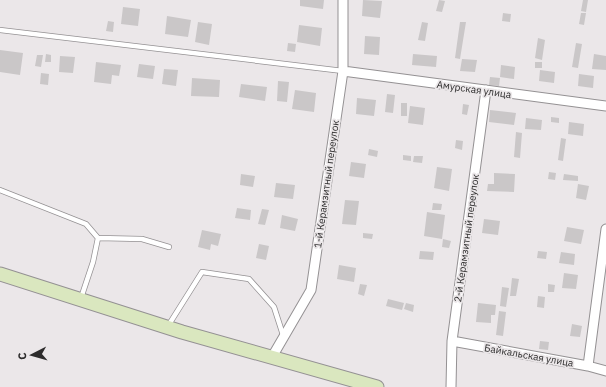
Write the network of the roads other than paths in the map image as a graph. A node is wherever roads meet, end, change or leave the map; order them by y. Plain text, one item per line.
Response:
1 (343, 0) edge
2 (0, 30) edge
3 (343, 71) junction
4 (486, 90) junction
5 (606, 106) edge
6 (0, 190) edge
7 (606, 229) edge
8 (98, 238) junction
9 (169, 247) dead end
10 (0, 274) edge
11 (80, 299) junction
12 (167, 327) junction
13 (284, 337) junction
14 (452, 341) junction
15 (272, 357) junction
16 (588, 366) junction
17 (606, 371) edge
18 (377, 387) edge
19 (451, 387) edge

1 - 3 street, 1-й Керамзитный переулок
2 - 3 lane
3 - 4 street, Амурская улица
3 - 13 street, 1-й Керамзитный переулок
4 - 5 street, Амурская улица
4 - 14 street, 2-й Керамзитный переулок
6 - 8 lane
7 - 16 street
8 - 9 lane
8 - 11 lane
10 - 11 street
11 - 12 street
12 - 13 lane
12 - 15 street
13 - 15 street, 1-й Керамзитный переулок
14 - 16 street, Байкальская улица
14 - 19 street, 2-й Керамзитный переулок
15 - 18 street
16 - 17 street, Байкальская улица

